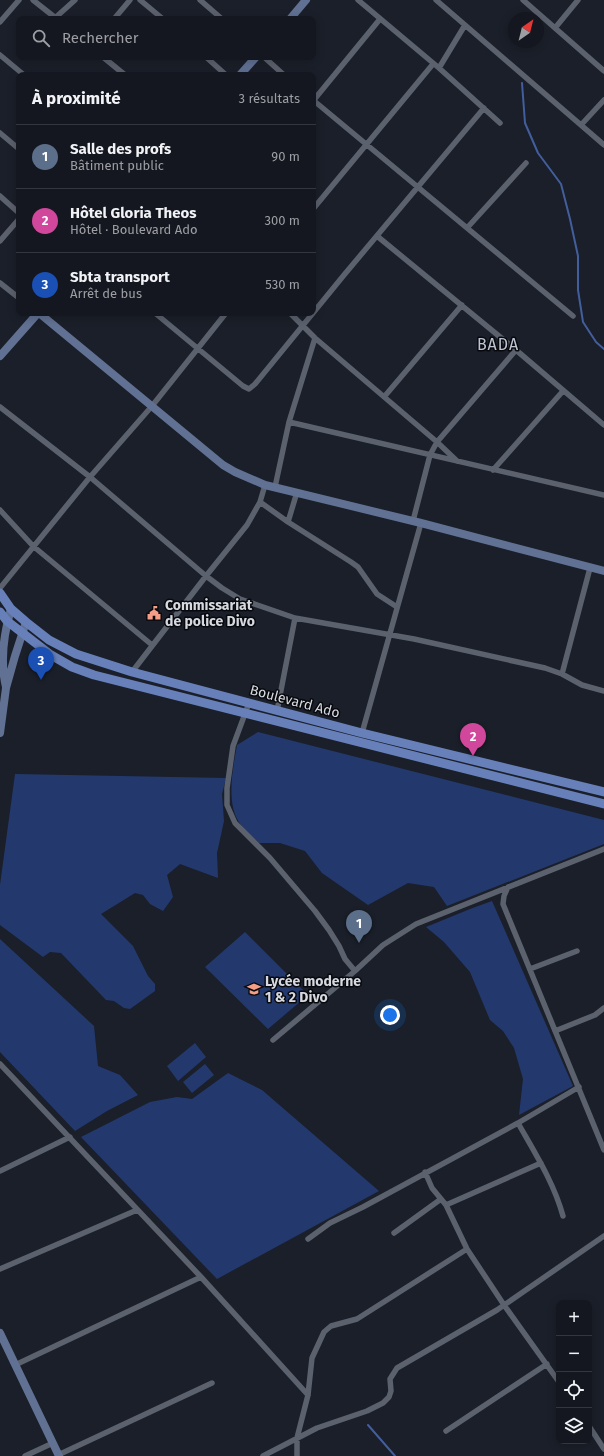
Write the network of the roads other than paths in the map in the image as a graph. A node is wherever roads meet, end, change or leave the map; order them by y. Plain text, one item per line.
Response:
1 (19, 0) edge
2 (33, 0) edge
3 (75, 0) edge
4 (130, 0) edge
5 (140, 0) edge
6 (200, 0) edge
7 (358, 0) edge
8 (523, 0) edge
9 (578, 0) edge
10 (304, 1) edge
11 (440, 1) edge
12 (53, 16) edge
13 (58, 16) edge
14 (117, 16) edge
15 (159, 16) edge
16 (219, 16) edge
17 (292, 16) edge
18 (380, 19) junction
19 (0, 22) edge
20 (465, 25) junction
21 (555, 28) junction
22 (0, 55) edge
23 (106, 60) edge
24 (209, 60) edge
25 (253, 60) edge
26 (267, 60) edge
27 (433, 64) junction
28 (438, 68) junction
29 (604, 71) edge
30 (20, 72) edge
31 (120, 72) edge
32 (223, 72) edge
33 (243, 72) edge
34 (281, 72) edge
35 (316, 96) edge
36 (604, 100) edge
37 (316, 102) edge
38 (484, 108) junction
39 (500, 123) dead end
40 (581, 125) junction
41 (0, 133) edge
42 (367, 145) junction
43 (604, 145) edge
44 (16, 146) edge
45 (526, 163) dead end
46 (418, 187) junction
47 (0, 196) edge
48 (316, 205) edge
49 (16, 210) edge
50 (16, 222) edge
51 (467, 228) junction
52 (377, 236) junction
53 (0, 241) edge
54 (0, 283) edge
55 (16, 296) edge
56 (462, 305) junction
57 (316, 310) edge
58 (35, 316) edge
59 (42, 316) edge
60 (159, 316) edge
61 (224, 316) edge
62 (293, 316) edge
63 (311, 316) edge
64 (573, 316) dead end
65 (303, 326) junction
66 (314, 338) junction
67 (198, 348) junction
68 (516, 350) junction
69 (0, 356) edge
70 (563, 391) junction
71 (384, 397) junction
72 (152, 406) junction
73 (0, 407) edge
74 (289, 422) junction
75 (604, 425) edge
76 (437, 442) junction
77 (430, 455) junction
78 (458, 462) junction
79 (493, 470) junction
80 (90, 477) junction
81 (265, 485) junction
82 (274, 487) junction
83 (297, 492) junction
84 (604, 495) edge
85 (260, 502) junction
86 (0, 510) edge
87 (413, 521) junction
88 (288, 522) junction
89 (422, 523) junction
90 (33, 546) junction
91 (590, 568) junction
92 (604, 571) edge
93 (206, 576) junction
94 (0, 588) edge
95 (0, 593) edge
96 (397, 607) junction
97 (11, 609) junction
98 (0, 612) edge
99 (295, 618) junction
100 (8, 622) junction
101 (26, 622) junction
102 (22, 632) junction
103 (389, 635) junction
104 (152, 645) junction
105 (132, 672) junction
106 (562, 674) junction
107 (6, 688) junction
108 (604, 691) edge
109 (249, 703) junction
110 (277, 711) junction
111 (246, 714) junction
112 (0, 733) edge
113 (362, 733) junction
114 (604, 792) edge
115 (604, 804) edge
116 (604, 849) edge
117 (508, 887) junction
118 (577, 951) dead end
119 (530, 969) junction
120 (355, 971) junction
121 (604, 1008) edge
122 (555, 1031) junction
123 (273, 1040) dead end
124 (0, 1064) edge
125 (579, 1087) junction
126 (518, 1123) junction
127 (70, 1137) junction
128 (604, 1150) edge
129 (541, 1163) junction
130 (0, 1171) edge
131 (425, 1172) junction
132 (441, 1199) junction
133 (446, 1205) junction
134 (137, 1210) junction
135 (563, 1216) dead end
136 (394, 1233) dead end
137 (604, 1236) edge
138 (308, 1239) dead end
139 (467, 1249) junction
140 (0, 1269) edge
141 (201, 1278) junction
142 (504, 1305) junction
143 (0, 1333) edge
144 (547, 1364) junction
145 (15, 1365) junction
146 (556, 1378) edge
147 (212, 1383) dead end
148 (308, 1396) junction
149 (446, 1431) dead end
150 (592, 1431) edge
151 (297, 1438) junction
152 (53, 1443) junction
153 (604, 1449) edge
154 (25, 1456) edge
155 (58, 1456) edge
156 (263, 1456) edge
157 (297, 1456) edge

1 - 19 street
2 - 12 street
3 - 13 street
4 - 14 street
5 - 15 street
6 - 16 street
7 - 18 street
8 - 21 street
9 - 21 street
10 - 17 street
11 - 20 street
18 - 27 street
18 - 35 street
20 - 28 street
20 - 40 street
21 - 29 street
22 - 30 street
23 - 31 street
24 - 32 street
25 - 33 street
26 - 34 street
27 - 28 street
27 - 42 street
28 - 38 street
36 - 40 street
37 - 42 street
38 - 39 street
38 - 46 street
40 - 43 street
41 - 44 street
42 - 46 street
42 - 48 street
45 - 51 street
46 - 51 street
46 - 52 street
47 - 49 street
50 - 53 street
51 - 64 street
52 - 56 street
52 - 57 street
54 - 55 street
56 - 68 street
56 - 71 street
58 - 69 street
59 - 72 street
60 - 67 street
61 - 67 street
62 - 65 street
63 - 65 street
65 - 66 street
65 - 67 street
66 - 71 street
66 - 74 street
67 - 72 street
68 - 70 street
68 - 76 street
70 - 75 street
70 - 79 street
71 - 76 street
72 - 80 street
72 - 81 street
73 - 80 street
74 - 77 street
74 - 82 street
76 - 77 street
76 - 78 street
77 - 78 street
77 - 87 street
78 - 79 street
79 - 84 street
80 - 90 street
80 - 93 street
81 - 82 street
81 - 85 street
82 - 83 street
83 - 87 street
83 - 88 street
85 - 88 street
85 - 93 street
86 - 90 street
87 - 89 street
88 - 96 street
89 - 91 street
89 - 96 street
90 - 94 street
90 - 104 street
91 - 92 street
91 - 106 street
93 - 99 street
93 - 104 street
95 - 97 main road, Boulevard Ado
96 - 103 street
97 - 100 street
97 - 101 main road, Boulevard Ado
98 - 100 main road, Boulevard Ado
99 - 103 street
99 - 110 street
100 - 102 main road, Boulevard Ado
100 - 107 street
101 - 102 street
101 - 105 main road, Boulevard Ado
102 - 107 street
102 - 111 main road, Boulevard Ado
103 - 106 street
103 - 113 street
104 - 105 street
105 - 109 main road, Boulevard Ado
106 - 108 street
107 - 112 street
109 - 110 main road, Boulevard Ado
109 - 111 street
110 - 113 main road, Boulevard Ado
111 - 115 main road, Boulevard Ado
111 - 120 street
113 - 114 main road, Boulevard Ado
116 - 117 street
117 - 119 street
117 - 120 street
118 - 119 street
119 - 122 street
120 - 123 street
121 - 122 street
122 - 125 street
124 - 127 street
125 - 126 street
125 - 128 street
126 - 129 street
126 - 131 street
127 - 130 street
127 - 134 street
129 - 133 street
129 - 135 street
131 - 132 street
131 - 138 street
132 - 133 street
132 - 136 street
133 - 139 street
134 - 140 street
134 - 141 street
137 - 142 street
139 - 142 street
139 - 148 street
141 - 145 street
141 - 148 street
142 - 144 street
142 - 151 street
143 - 145 street
144 - 146 street
144 - 149 street
145 - 152 street
147 - 155 street
148 - 151 street
150 - 153 street
151 - 156 street
151 - 157 street
152 - 154 street
152 - 155 street

